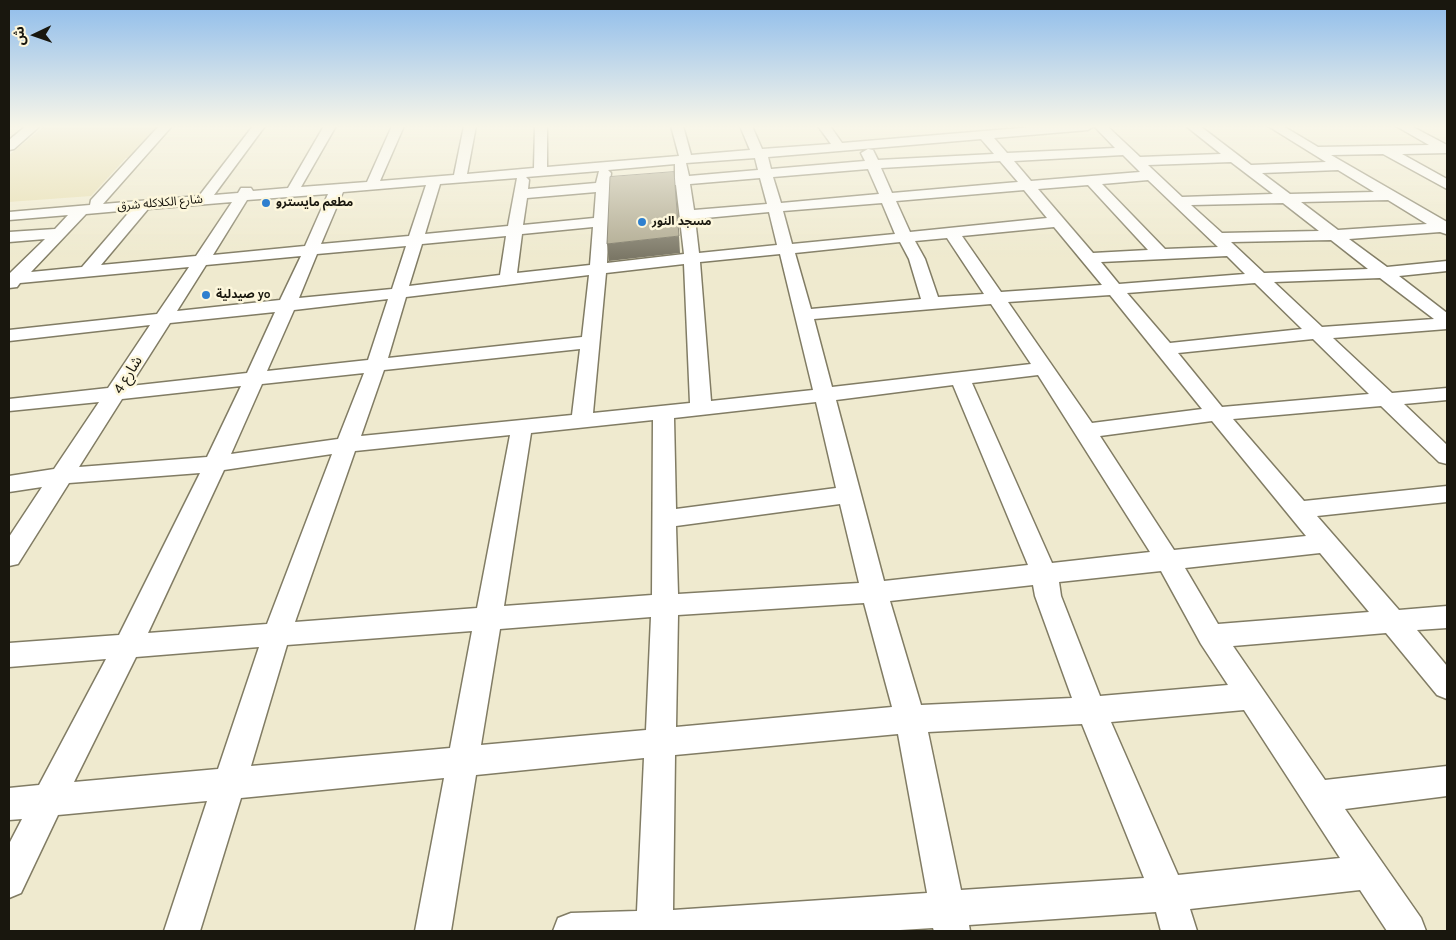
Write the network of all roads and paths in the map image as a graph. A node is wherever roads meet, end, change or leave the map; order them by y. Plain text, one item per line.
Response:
1 (124, 170) edge
2 (225, 170) edge
3 (304, 170) edge
4 (378, 170) edge
5 (461, 170) edge
6 (507, 170) edge
7 (559, 170) edge
8 (604, 170) edge
9 (683, 170) edge
10 (722, 170) edge
11 (763, 170) edge
12 (877, 170) edge
13 (1013, 170) edge
14 (1148, 170) edge
15 (1250, 170) joint
16 (1253, 170) edge
17 (1346, 170) edge
18 (1420, 170) edge
19 (523, 173) junction
20 (460, 174) junction
21 (1153, 175) junction
22 (1092, 180) junction
23 (373, 181) junction
24 (434, 181) junction
25 (684, 181) junction
26 (1447, 185) edge
27 (1026, 186) junction
28 (294, 187) junction
29 (603, 187) junction
30 (338, 188) junction
31 (206, 194) junction
32 (244, 194) junction
33 (521, 194) junction
34 (1390, 196) junction
35 (889, 197) junction
36 (1286, 198) junction
37 (1180, 201) junction
38 (143, 205) junction
39 (89, 207) junction
40 (773, 207) junction
41 (9, 211) edge
42 (688, 215) junction
43 (9, 216) edge
44 (602, 222) junction
45 (1057, 222) junction
46 (1446, 228) edge
47 (514, 231) junction
48 (62, 232) junction
49 (952, 233) junction
50 (1334, 235) junction
51 (9, 237) edge
52 (1219, 238) junction
53 (905, 239) junction
54 (416, 241) junction
55 (786, 249) junction
56 (310, 251) junction
57 (1232, 251) junction
58 (1162, 255) junction
59 (692, 258) junction
60 (1088, 258) junction
61 (199, 262) junction
62 (1447, 266) edge
63 (598, 269) junction
64 (87, 272) junction
65 (1382, 273) junction
66 (1260, 278) junction
67 (508, 280) junction
68 (11, 281) edge
69 (1114, 291) junction
70 (398, 293) junction
71 (996, 298) junction
72 (930, 303) junction
73 (286, 305) junction
74 (804, 315) junction
75 (164, 317) junction
76 (1447, 323) edge
77 (1319, 333) junction
78 (9, 335) edge
79 (590, 342) junction
80 (1165, 350) junction
81 (376, 366) junction
82 (1044, 368) junction
83 (960, 378) junction
84 (254, 379) junction
85 (1447, 394) edge
86 (116, 395) junction
87 (824, 395) junction
88 (1388, 399) junction
89 (9, 405) edge
90 (701, 408) junction
91 (663, 412) junction
92 (1217, 414) junction
93 (582, 421) junction
94 (522, 426) junction
95 (1086, 431) junction
96 (347, 445) junction
97 (1447, 457) edge
98 (216, 464) junction
99 (62, 476) junction
100 (9, 484) edge
101 (1447, 494) edge
102 (849, 495) junction
103 (1298, 510) junction
104 (664, 519) junction
105 (1326, 544) junction
106 (9, 557) edge
107 (1168, 561) junction
108 (1045, 575) junction
109 (874, 592) junction
110 (665, 605) junction
111 (1447, 617) edge
112 (488, 618) junction
113 (1392, 622) junction
114 (277, 634) junction
115 (1211, 636) junction
116 (127, 648) junction
117 (9, 655) edge
118 (1447, 686) edge
119 (1252, 696) junction
120 (1091, 710) junction
121 (910, 719) junction
122 (660, 744) junction
123 (464, 762) junction
124 (1447, 780) edge
125 (228, 783) junction
126 (1319, 796) junction
127 (47, 800) junction
128 (9, 804) edge
129 (1369, 872) junction
130 (9, 881) edge
131 (1168, 894) junction
132 (949, 920) edge
133 (654, 930) edge
134 (182, 931) edge
135 (433, 931) edge
136 (570, 931) edge
137 (1180, 931) edge
138 (1408, 931) edge

1 - 39 street
2 - 31 street
3 - 28 street
4 - 23 street
5 - 20 street
6 - 20 street, شارع الكلاكله شرق
7 - 19 street, شارع الكلاكله شرق
8 - 29 street
9 - 25 street
10 - 25 street
11 - 40 street
12 - 35 street
13 - 27 street
14 - 21 street
15 - 16 street
15 - 36 street
17 - 34 street
18 - 26 street
19 - 24 street, شارع الكلاكله شرق
19 - 33 street
20 - 23 street, شارع الكلاكله شرق
21 - 22 street
21 - 37 street
22 - 27 street
22 - 58 street
23 - 28 street, شارع الكلاكله شرق
24 - 30 street, شارع الكلاكله شرق
24 - 54 street
25 - 29 street
25 - 42 street
27 - 35 street
27 - 45 street
28 - 32 street, شارع الكلاكله شرق
29 - 33 street
29 - 44 street
30 - 32 street, شارع الكلاكله شرق
30 - 56 street
31 - 32 street, شارع الكلاكله شرق
31 - 39 street, شارع الكلاكله شرق
32 - 38 street, شارع الكلاكله شرق
32 - 61 street, شارع 4
33 - 47 street
34 - 36 street
34 - 46 street
35 - 40 street
35 - 53 street
36 - 37 street
36 - 50 street
37 - 52 street
38 - 39 street, شارع الكلاكله شرق
38 - 64 street
39 - 41 street, شارع الكلاكله شرق
39 - 43 street, شارع الكلاكله شرق
39 - 48 street
40 - 42 street
40 - 55 street
42 - 59 street
44 - 47 street
44 - 63 street
45 - 49 street
45 - 60 street
46 - 50 street
47 - 54 street
47 - 67 street
48 - 51 street
48 - 68 street
49 - 53 street
49 - 71 street
50 - 52 street
50 - 65 street
52 - 57 street
53 - 55 street
53 - 72 street
54 - 56 street
54 - 70 street
55 - 59 street
55 - 74 street
56 - 61 street
56 - 73 street
57 - 58 street
57 - 66 street
58 - 60 street
59 - 63 street
59 - 90 street
60 - 69 street
61 - 64 street
61 - 75 street, شارع 4
62 - 65 street
63 - 67 street
63 - 79 street
64 - 68 street
65 - 66 street
65 - 76 street
66 - 69 street
66 - 77 street
67 - 70 street
69 - 71 street
69 - 80 street
70 - 73 street
70 - 81 street
71 - 72 street
71 - 82 street
72 - 74 street
73 - 75 street
73 - 84 street
74 - 87 street
75 - 78 street
75 - 86 street, شارع 4
76 - 77 street
77 - 80 street
77 - 88 street
79 - 81 street
79 - 93 street
80 - 92 street
81 - 84 street
81 - 96 street
82 - 83 street
82 - 95 street
83 - 87 street
83 - 108 street
84 - 86 street
84 - 98 street
85 - 88 street
86 - 89 street
86 - 99 street, شارع 4
87 - 90 street
87 - 102 street
88 - 92 street
88 - 97 street
90 - 91 street
91 - 93 street
91 - 104 street
92 - 95 street
92 - 103 street
93 - 94 street
94 - 96 street
94 - 112 street
95 - 107 street
96 - 98 street
96 - 114 street
98 - 99 street
98 - 116 street
99 - 100 street
99 - 106 street, شارع 4
101 - 103 street
102 - 104 street
102 - 109 street
103 - 105 street
104 - 110 street
105 - 107 street
105 - 113 street
107 - 108 street
107 - 115 street
108 - 109 street
108 - 120 street
109 - 110 street
109 - 121 street
110 - 112 street
110 - 122 street
111 - 113 street
112 - 114 street
112 - 123 street
113 - 115 street
113 - 118 street
114 - 116 street
114 - 125 street
115 - 119 street
116 - 117 street
116 - 127 street
119 - 120 street
119 - 126 street
120 - 121 street
120 - 131 street
121 - 122 street
121 - 132 street
122 - 123 street
122 - 133 street
123 - 125 street
123 - 135 street
124 - 126 street
125 - 127 street
125 - 134 street
126 - 129 street
127 - 128 street
127 - 130 street
129 - 131 street
129 - 138 street
131 - 132 street
131 - 137 street
132 - 133 street
133 - 136 street

